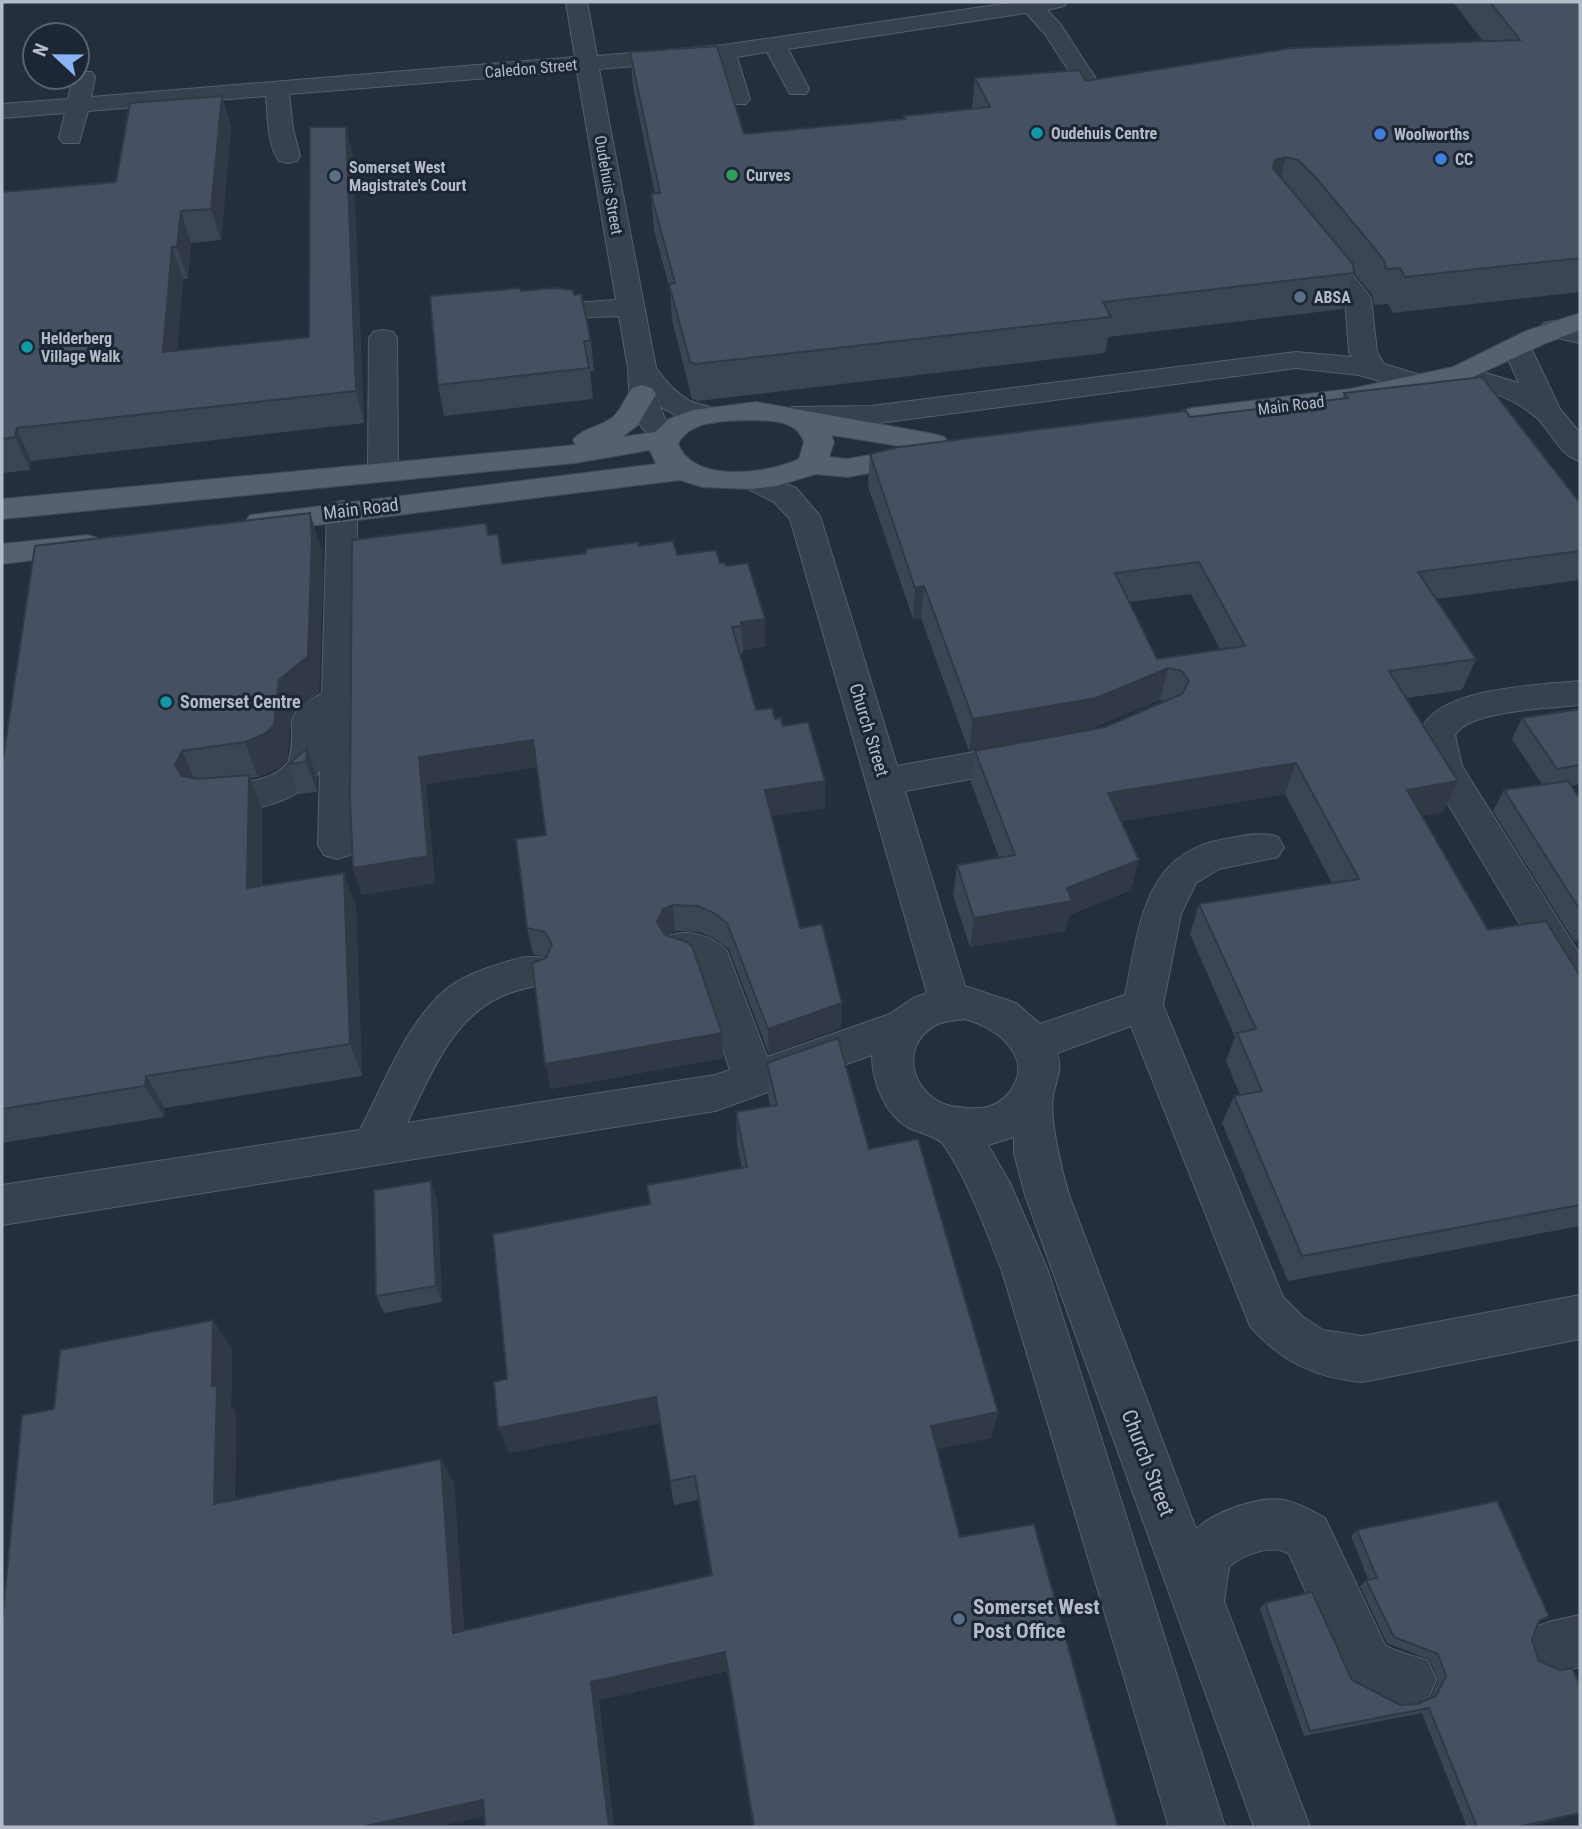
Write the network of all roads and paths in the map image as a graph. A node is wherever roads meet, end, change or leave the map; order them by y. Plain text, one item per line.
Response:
1 (576, 2) edge
2 (1057, 2) edge
3 (1030, 4) edge
4 (774, 44) junction
5 (724, 51) junction
6 (587, 63) junction
7 (1091, 88) edge
8 (277, 89) junction
9 (798, 89) dead end
10 (81, 91) edge
11 (738, 99) dead end
12 (78, 105) junction
13 (2, 111) edge
14 (71, 138) dead end
15 (288, 156) dead end
16 (1297, 222) edge
17 (632, 307) junction
18 (568, 310) edge
19 (1571, 328) edge
20 (383, 338) dead end
21 (1517, 348) junction
22 (1372, 367) junction
23 (1462, 374) junction
24 (642, 381) junction
25 (1420, 384) junction
26 (1547, 412) junction
27 (707, 416) junction
28 (800, 419) junction
29 (1164, 421) edge
30 (665, 438) junction
31 (1580, 452) edge
32 (522, 457) junction
33 (812, 464) junction
34 (383, 471) junction
35 (679, 471) junction
36 (757, 481) junction
37 (5, 509) edge
38 (342, 512) junction
39 (227, 526) edge
40 (118, 540) edge
41 (2, 546) edge
42 (2, 554) edge
43 (1580, 694) edge
44 (340, 698) junction
45 (1057, 750) edge
46 (885, 782) junction
47 (211, 798) edge
48 (337, 845) dead end
49 (1265, 847) dead end
50 (682, 947) edge
51 (535, 971) edge
52 (1580, 989) edge
53 (950, 1003) junction
54 (1143, 1005) junction
55 (902, 1027) junction
56 (1032, 1044) junction
57 (754, 1079) junction
58 (1032, 1095) junction
59 (956, 1128) junction
60 (373, 1147) junction
61 (2, 1205) edge
62 (1580, 1317) edge
63 (1199, 1599) junction
64 (1409, 1680) dead end
65 (1198, 1827) edge
66 (1282, 1827) edge

1 - 6 street, Oudehuis Street
2 - 3 street, Caledon Street
3 - 4 street, Caledon Street
3 - 7 street
4 - 5 street, Caledon Street
4 - 9 street
5 - 6 street, Caledon Street
5 - 11 street
6 - 8 street, Caledon Street
6 - 17 street, Oudehuis Street
8 - 12 street, Caledon Street
8 - 15 street
10 - 12 street
12 - 13 street, Caledon Street
12 - 14 street
16 - 22 street
17 - 18 street
17 - 24 street, Oudehuis Street
19 - 21 main road, Main Road
20 - 34 street
21 - 23 main road, Main Road
21 - 26 street
22 - 25 street
22 - 28 street
23 - 25 main road, Main Road
23 - 26 street
24 - 27 street, Oudehuis Street
24 - 30 street, Oudehuis Street
24 - 32 main road
25 - 29 main road, Main Road
26 - 31 street
27 - 28 main road
27 - 30 main road
28 - 33 main road
28 - 33 main road
30 - 32 main road, Main Road
30 - 35 main road
32 - 34 main road, Main Road
33 - 36 main road, Main Road
34 - 37 main road, Main Road
35 - 36 main road, Main Road
35 - 38 main road, Main Road
36 - 46 street, Church Street
37 - 41 main road
38 - 39 main road, Main Road
38 - 44 street
40 - 42 main road
43 - 52 street
44 - 47 street
44 - 48 street
45 - 46 street
46 - 53 street, Church Street
49 - 54 street
50 - 57 street
51 - 60 street
53 - 55 street
53 - 56 street
54 - 56 street
54 - 62 street
55 - 57 street
55 - 59 street
56 - 58 street, Church Street
57 - 60 street
58 - 59 street
58 - 63 street, Church Street
59 - 65 street
60 - 61 street
63 - 64 street
63 - 66 street, Church Street

